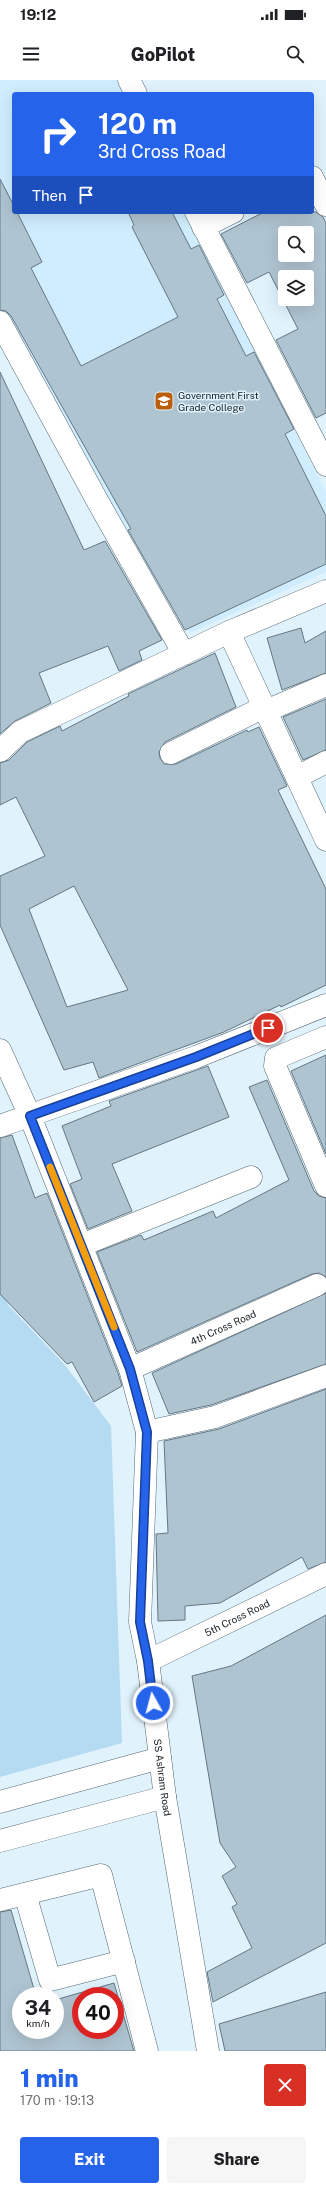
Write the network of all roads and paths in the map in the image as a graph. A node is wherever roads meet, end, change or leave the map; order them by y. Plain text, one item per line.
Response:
1 (129, 80) edge
2 (135, 92) edge
3 (326, 166) edge
4 (314, 172) edge
5 (314, 181) edge
6 (326, 205) edge
7 (224, 214) edge
8 (200, 219) edge
9 (0, 322) edge
10 (326, 465) edge
11 (326, 591) edge
12 (229, 632) junction
13 (184, 654) junction
14 (326, 685) edge
15 (265, 709) junction
16 (0, 751) edge
17 (171, 753) dead end
18 (326, 762) edge
19 (296, 777) junction
20 (326, 840) edge
21 (326, 1004) edge
22 (326, 1037) edge
23 (0, 1050) edge
24 (30, 1116) junction
25 (0, 1126) edge
26 (251, 1177) dead end
27 (326, 1186) edge
28 (82, 1245) junction
29 (317, 1284) dead end
30 (130, 1369) junction
31 (326, 1376) edge
32 (147, 1432) junction
33 (326, 1574) edge
34 (148, 1661) junction
35 (160, 1758) junction
36 (165, 1797) junction
37 (0, 1802) edge
38 (0, 1841) edge
39 (25, 1894) junction
40 (0, 1900) edge
41 (124, 1961) junction
42 (148, 2051) edge
43 (208, 2051) edge

1 - 2 street
3 - 4 street
5 - 6 street
7 - 8 street
8 - 10 street
9 - 13 street
11 - 12 street
12 - 13 street
12 - 15 street
13 - 16 street
14 - 15 street
15 - 17 street
15 - 19 street
18 - 19 street
19 - 20 street
21 - 24 street
22 - 27 street
23 - 24 street, SS Ashram Road
24 - 25 street
24 - 28 street, SS Ashram Road
26 - 28 street
28 - 30 street, SS Ashram Road
29 - 30 street, 4th Cross Road
30 - 32 street, SS Ashram Road
31 - 32 street
32 - 34 street, SS Ashram Road
33 - 34 street, 5th Cross Road
34 - 35 street, SS Ashram Road
35 - 36 street, SS Ashram Road
35 - 37 street
36 - 38 street
36 - 43 street, SS Ashram Road
39 - 40 street
39 - 41 street
39 - 41 street
41 - 42 street

